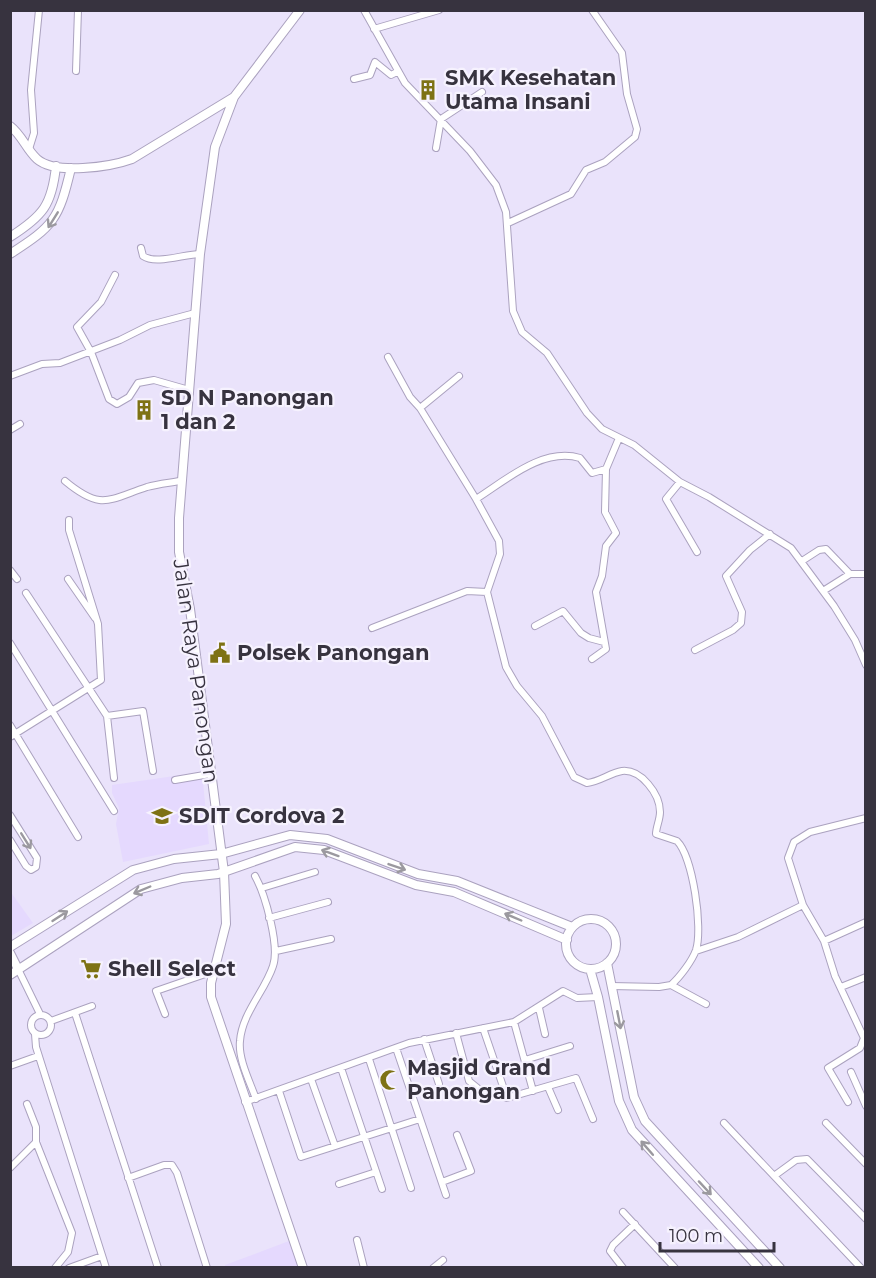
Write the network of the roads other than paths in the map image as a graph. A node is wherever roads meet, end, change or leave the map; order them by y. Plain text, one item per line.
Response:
1 (39, 10) edge
2 (78, 10) edge
3 (300, 10) edge
4 (364, 10) edge
5 (440, 10) edge
6 (592, 10) edge
7 (374, 29) junction
8 (76, 71) dead end
9 (398, 72) junction
10 (354, 78) dead end
11 (482, 92) dead end
12 (234, 97) junction
13 (216, 108) junction
14 (226, 116) junction
15 (441, 119) junction
16 (10, 126) edge
17 (436, 148) dead end
18 (29, 149) junction
19 (56, 166) junction
20 (71, 168) junction
21 (508, 223) junction
22 (10, 237) edge
23 (141, 248) dead end
24 (10, 254) edge
25 (200, 254) junction
26 (116, 275) dead end
27 (195, 313) junction
28 (91, 352) junction
29 (388, 357) dead end
30 (10, 376) edge
31 (459, 376) dead end
32 (189, 390) junction
33 (420, 408) junction
34 (20, 424) dead end
35 (10, 430) edge
36 (619, 438) junction
37 (606, 469) junction
38 (65, 481) dead end
39 (180, 481) junction
40 (680, 482) junction
41 (476, 499) junction
42 (69, 520) dead end
43 (770, 534) junction
44 (697, 552) dead end
45 (801, 561) junction
46 (10, 570) edge
47 (850, 574) junction
48 (866, 574) edge
49 (16, 579) dead end
50 (68, 579) dead end
51 (823, 591) junction
52 (487, 592) junction
53 (26, 593) dead end
54 (98, 624) junction
55 (535, 626) dead end
56 (372, 628) dead end
57 (604, 642) junction
58 (10, 643) edge
59 (695, 650) dead end
60 (592, 659) dead end
61 (866, 665) edge
62 (90, 689) junction
63 (53, 711) junction
64 (107, 716) junction
65 (10, 725) edge
66 (13, 736) edge
67 (153, 771) dead end
68 (210, 774) junction
69 (114, 778) dead end
70 (175, 780) dead end
71 (114, 811) dead end
72 (10, 815) edge
73 (866, 819) edge
74 (78, 837) dead end
75 (10, 840) edge
76 (221, 854) junction
77 (224, 872) junction
78 (315, 872) dead end
79 (255, 876) dead end
80 (457, 881) junction
81 (262, 888) junction
82 (454, 892) junction
83 (328, 902) dead end
84 (803, 904) junction
85 (269, 918) junction
86 (866, 922) edge
87 (572, 927) junction
88 (331, 939) dead end
89 (567, 940) junction
90 (824, 941) junction
91 (10, 946) edge
92 (276, 951) junction
93 (696, 951) junction
94 (10, 953) edge
95 (607, 963) junction
96 (590, 969) junction
97 (214, 971) junction
98 (14, 972) edge
99 (866, 977) edge
100 (672, 985) junction
101 (611, 986) junction
102 (841, 987) junction
103 (598, 997) junction
104 (706, 1004) dead end
105 (92, 1006) dead end
106 (539, 1008) junction
107 (75, 1012) junction
108 (40, 1014) junction
109 (165, 1014) dead end
110 (51, 1021) junction
111 (514, 1022) junction
112 (483, 1028) junction
113 (456, 1033) junction
114 (35, 1034) junction
115 (545, 1034) dead end
116 (864, 1035) edge
117 (424, 1039) junction
118 (570, 1046) dead end
119 (396, 1048) junction
120 (38, 1056) junction
121 (369, 1059) junction
122 (525, 1060) junction
123 (10, 1066) edge
124 (342, 1068) junction
125 (851, 1072) dead end
126 (311, 1079) junction
127 (439, 1084) dead end
128 (548, 1087) junction
129 (279, 1091) junction
130 (533, 1091) junction
131 (507, 1098) junction
132 (256, 1099) junction
133 (245, 1102) junction
134 (848, 1102) dead end
135 (27, 1104) dead end
136 (866, 1106) edge
137 (558, 1110) dead end
138 (420, 1119) junction
139 (593, 1119) dead end
140 (724, 1123) dead end
141 (826, 1123) dead end
142 (392, 1128) junction
143 (457, 1135) dead end
144 (364, 1138) junction
145 (36, 1142) junction
146 (335, 1146) junction
147 (866, 1164) edge
148 (10, 1168) edge
149 (375, 1172) junction
150 (774, 1176) junction
151 (128, 1178) junction
152 (442, 1182) junction
153 (339, 1185) dead end
154 (411, 1188) dead end
155 (382, 1189) dead end
156 (446, 1195) dead end
157 (623, 1212) dead end
158 (866, 1218) edge
159 (635, 1224) junction
160 (357, 1240) dead end
161 (102, 1256) junction
162 (442, 1260) dead end
163 (619, 1266) edge
164 (55, 1268) edge
165 (69, 1268) edge
166 (106, 1268) edge
167 (158, 1268) edge
168 (207, 1268) edge
169 (303, 1268) edge
170 (364, 1268) edge
171 (433, 1268) edge
172 (675, 1268) edge
173 (759, 1268) edge
174 (780, 1268) edge
175 (861, 1268) edge

1 - 18 street
2 - 8 street
3 - 12 street, Jalan Raya Panongan
4 - 7 street
5 - 7 street
6 - 21 street
7 - 9 street
9 - 10 street
9 - 15 street
11 - 15 street
12 - 13 street, Jalan Raya Panongan
12 - 14 street, Jalan Raya Panongan
13 - 14 street
13 - 20 street, Jalan Raya Panongan
14 - 25 street, Jalan Raya Panongan
15 - 17 street
15 - 21 street
16 - 18 street, Jalan Raya Panongan
18 - 19 street, Jalan Raya Panongan
19 - 20 street, Jalan Raya Panongan
19 - 22 street
20 -> 24 street
21 - 36 street
23 - 25 street
25 - 27 street, Jalan Raya Panongan
26 - 28 street
27 - 28 street
27 - 32 street, Jalan Raya Panongan
28 - 30 street
28 - 32 street
29 - 33 street
31 - 33 street
32 - 39 street, Jalan Raya Panongan
33 - 41 street
34 - 35 street
36 - 37 street
36 - 40 street
37 - 41 street
37 - 57 street
38 - 39 street
39 - 68 street, Jalan Raya Panongan
40 - 43 street
40 - 44 street
41 - 52 street
42 - 54 street
43 - 45 street
43 - 59 street
45 - 47 street
45 - 51 street
46 - 49 street
47 - 48 street
47 - 51 street
50 - 54 street
51 - 61 street
52 - 56 street
52 - 93 street
53 - 62 street
54 - 62 street
55 - 57 street
57 - 60 street
58 - 63 street
62 - 63 street
62 - 64 street
63 - 66 street
63 - 71 street
64 - 67 street
64 - 69 street
65 - 66 street
66 - 74 street
68 - 70 street
68 - 76 street, Jalan Raya Panongan
72 -> 75 street
73 - 84 street
76 - 77 street, Jalan Raya Panongan
76 -> 80 street
91 -> 76 street
82 -> 77 street
77 - 97 street, Jalan Raya Panongan
77 -> 98 street
78 - 81 street
79 - 81 street
80 - 82 street
80 - 87 street
81 - 85 street
89 -> 82 street
83 - 85 street
84 - 90 street
84 - 93 street
85 - 92 street
86 - 90 street
87 - 89 street
87 - 95 street
88 - 92 street
89 - 96 street
90 - 102 street
92 - 132 street
93 - 100 street
94 - 98 street
95 - 96 street
95 - 101 street
96 - 103 street
97 - 109 street
97 - 133 street, Jalan Raya Panongan
98 - 108 street
99 - 102 street
100 - 101 street
100 - 104 street
101 -> 174 street
102 - 116 street
103 - 106 street
173 -> 103 street
105 - 107 street
106 - 111 street
106 - 115 street
107 - 110 street
107 - 151 street
108 - 110 street
108 - 114 street
110 - 114 street
111 - 112 street
111 - 122 street
112 - 113 street
112 - 131 street
113 - 117 street
113 - 131 street
114 - 120 street
116 - 134 street
117 - 119 street
117 - 127 street
118 - 122 street
119 - 121 street
119 - 138 street
120 - 123 street
120 - 161 street
121 - 124 street
121 - 142 street
122 - 130 street
124 - 126 street
124 - 144 street
125 - 136 street
126 - 129 street
126 - 146 street
128 - 130 street
128 - 137 street
128 - 139 street
129 - 132 street
129 - 146 street
130 - 131 street
132 - 133 street
133 - 169 street, Jalan Raya Panongan
135 - 145 street
138 - 142 street
138 - 152 street
140 - 150 street
141 - 147 street
142 - 144 street
142 - 154 street
143 - 152 street
144 - 146 street
144 - 149 street
145 - 148 street
145 - 164 street
149 - 153 street
149 - 155 street
150 - 158 street
150 - 175 street
151 - 167 street
151 - 168 street
152 - 156 street
157 - 159 street
159 - 163 street
159 - 172 street
160 - 170 street
161 - 165 street
161 - 166 street
162 - 171 street

